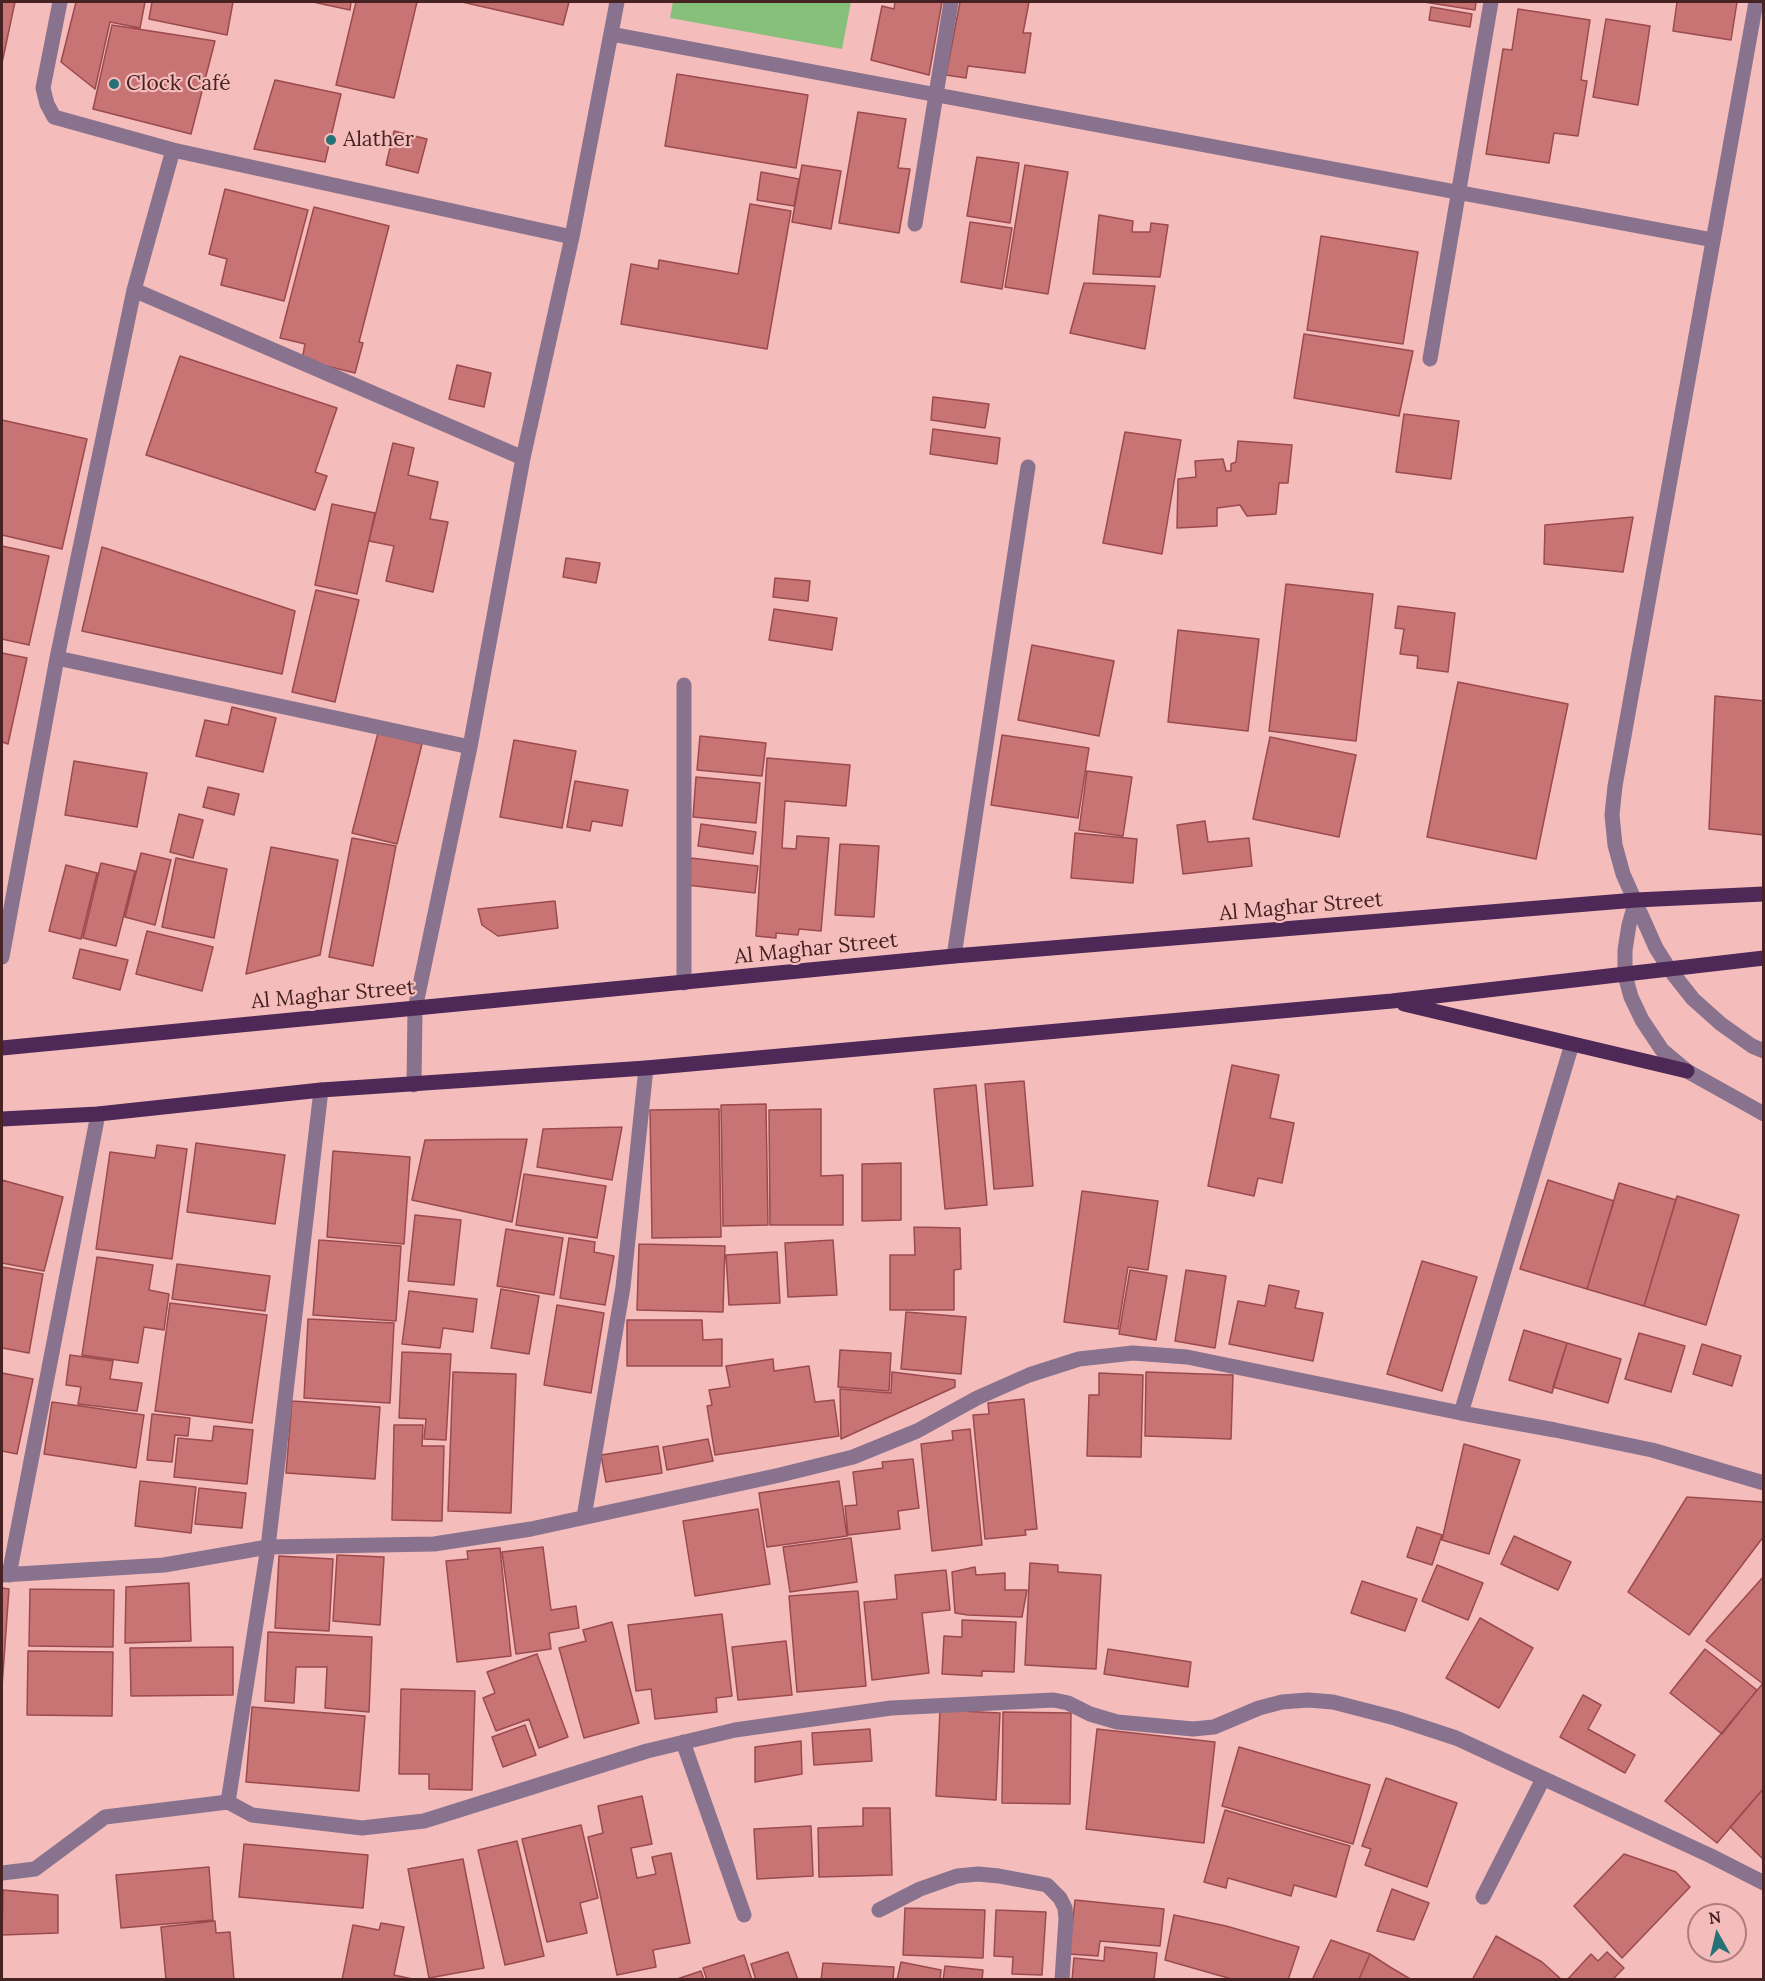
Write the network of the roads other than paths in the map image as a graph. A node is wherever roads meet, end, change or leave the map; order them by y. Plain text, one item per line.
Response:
1 (60, 2) edge
2 (618, 2) edge
3 (951, 2) edge
4 (1491, 2) edge
5 (1756, 2) edge
6 (611, 34) junction
7 (936, 94) junction
8 (173, 150) junction
9 (1458, 192) junction
10 (915, 224) dead end
11 (572, 237) junction
12 (1713, 240) junction
13 (134, 290) junction
14 (1430, 359) dead end
15 (523, 458) junction
16 (1028, 466) dead end
17 (57, 658) junction
18 (684, 685) dead end
19 (470, 747) junction
20 (1764, 894) edge
21 (1636, 900) junction
22 (954, 956) junction
23 (2, 957) edge
24 (1764, 958) edge
25 (1670, 970) junction
26 (1625, 975) junction
27 (684, 983) junction
28 (1392, 1001) junction
29 (415, 1009) junction
30 (1572, 1044) junction
31 (2, 1048) edge
32 (1764, 1051) edge
33 (646, 1068) junction
34 (1687, 1071) junction
35 (414, 1085) junction
36 (321, 1090) junction
37 (98, 1114) junction
38 (1764, 1114) edge
39 (2, 1119) edge
40 (1461, 1413) junction
41 (1764, 1483) edge
42 (584, 1517) junction
43 (268, 1548) junction
44 (5, 1575) edge
45 (683, 1742) junction
46 (1543, 1779) junction
47 (228, 1802) junction
48 (2, 1873) edge
49 (1764, 1883) edge
50 (1483, 1897) dead end
51 (879, 1910) dead end
52 (744, 1915) dead end
53 (1062, 1980) edge

1 - 8 street
2 - 6 street
3 - 7 street
4 - 9 street
5 - 12 street
6 - 7 street
6 - 11 street
7 - 9 street
7 - 10 street
8 - 11 street
8 - 13 street
9 - 12 street
9 - 14 street
11 - 15 street
12 - 21 street
13 - 15 street
13 - 17 street
15 - 19 street
16 - 22 street
17 - 19 street
17 - 23 street
18 - 27 street
19 - 29 street
20 - 21 main road, Al Maghar Street
21 - 22 main road, Al Maghar Street
21 - 25 street
21 - 26 street
22 - 27 main road, Al Maghar Street
24 - 25 main road
25 - 26 main road
25 - 32 street
26 - 28 main road
26 - 34 street
27 - 29 main road, Al Maghar Street
28 - 30 main road
28 - 33 main road
29 - 31 main road, Al Maghar Street
29 - 35 street
30 - 34 main road
30 - 40 street
33 - 35 main road
33 - 42 street
34 - 38 street
35 - 36 main road
36 - 37 main road
36 - 43 street
37 - 39 main road
37 - 44 street
40 - 41 street
40 - 42 street
42 - 43 street
43 - 44 street
43 - 47 street
45 - 46 street
45 - 47 street
45 - 52 street
46 - 49 street
46 - 50 street
47 - 48 street
51 - 53 street

